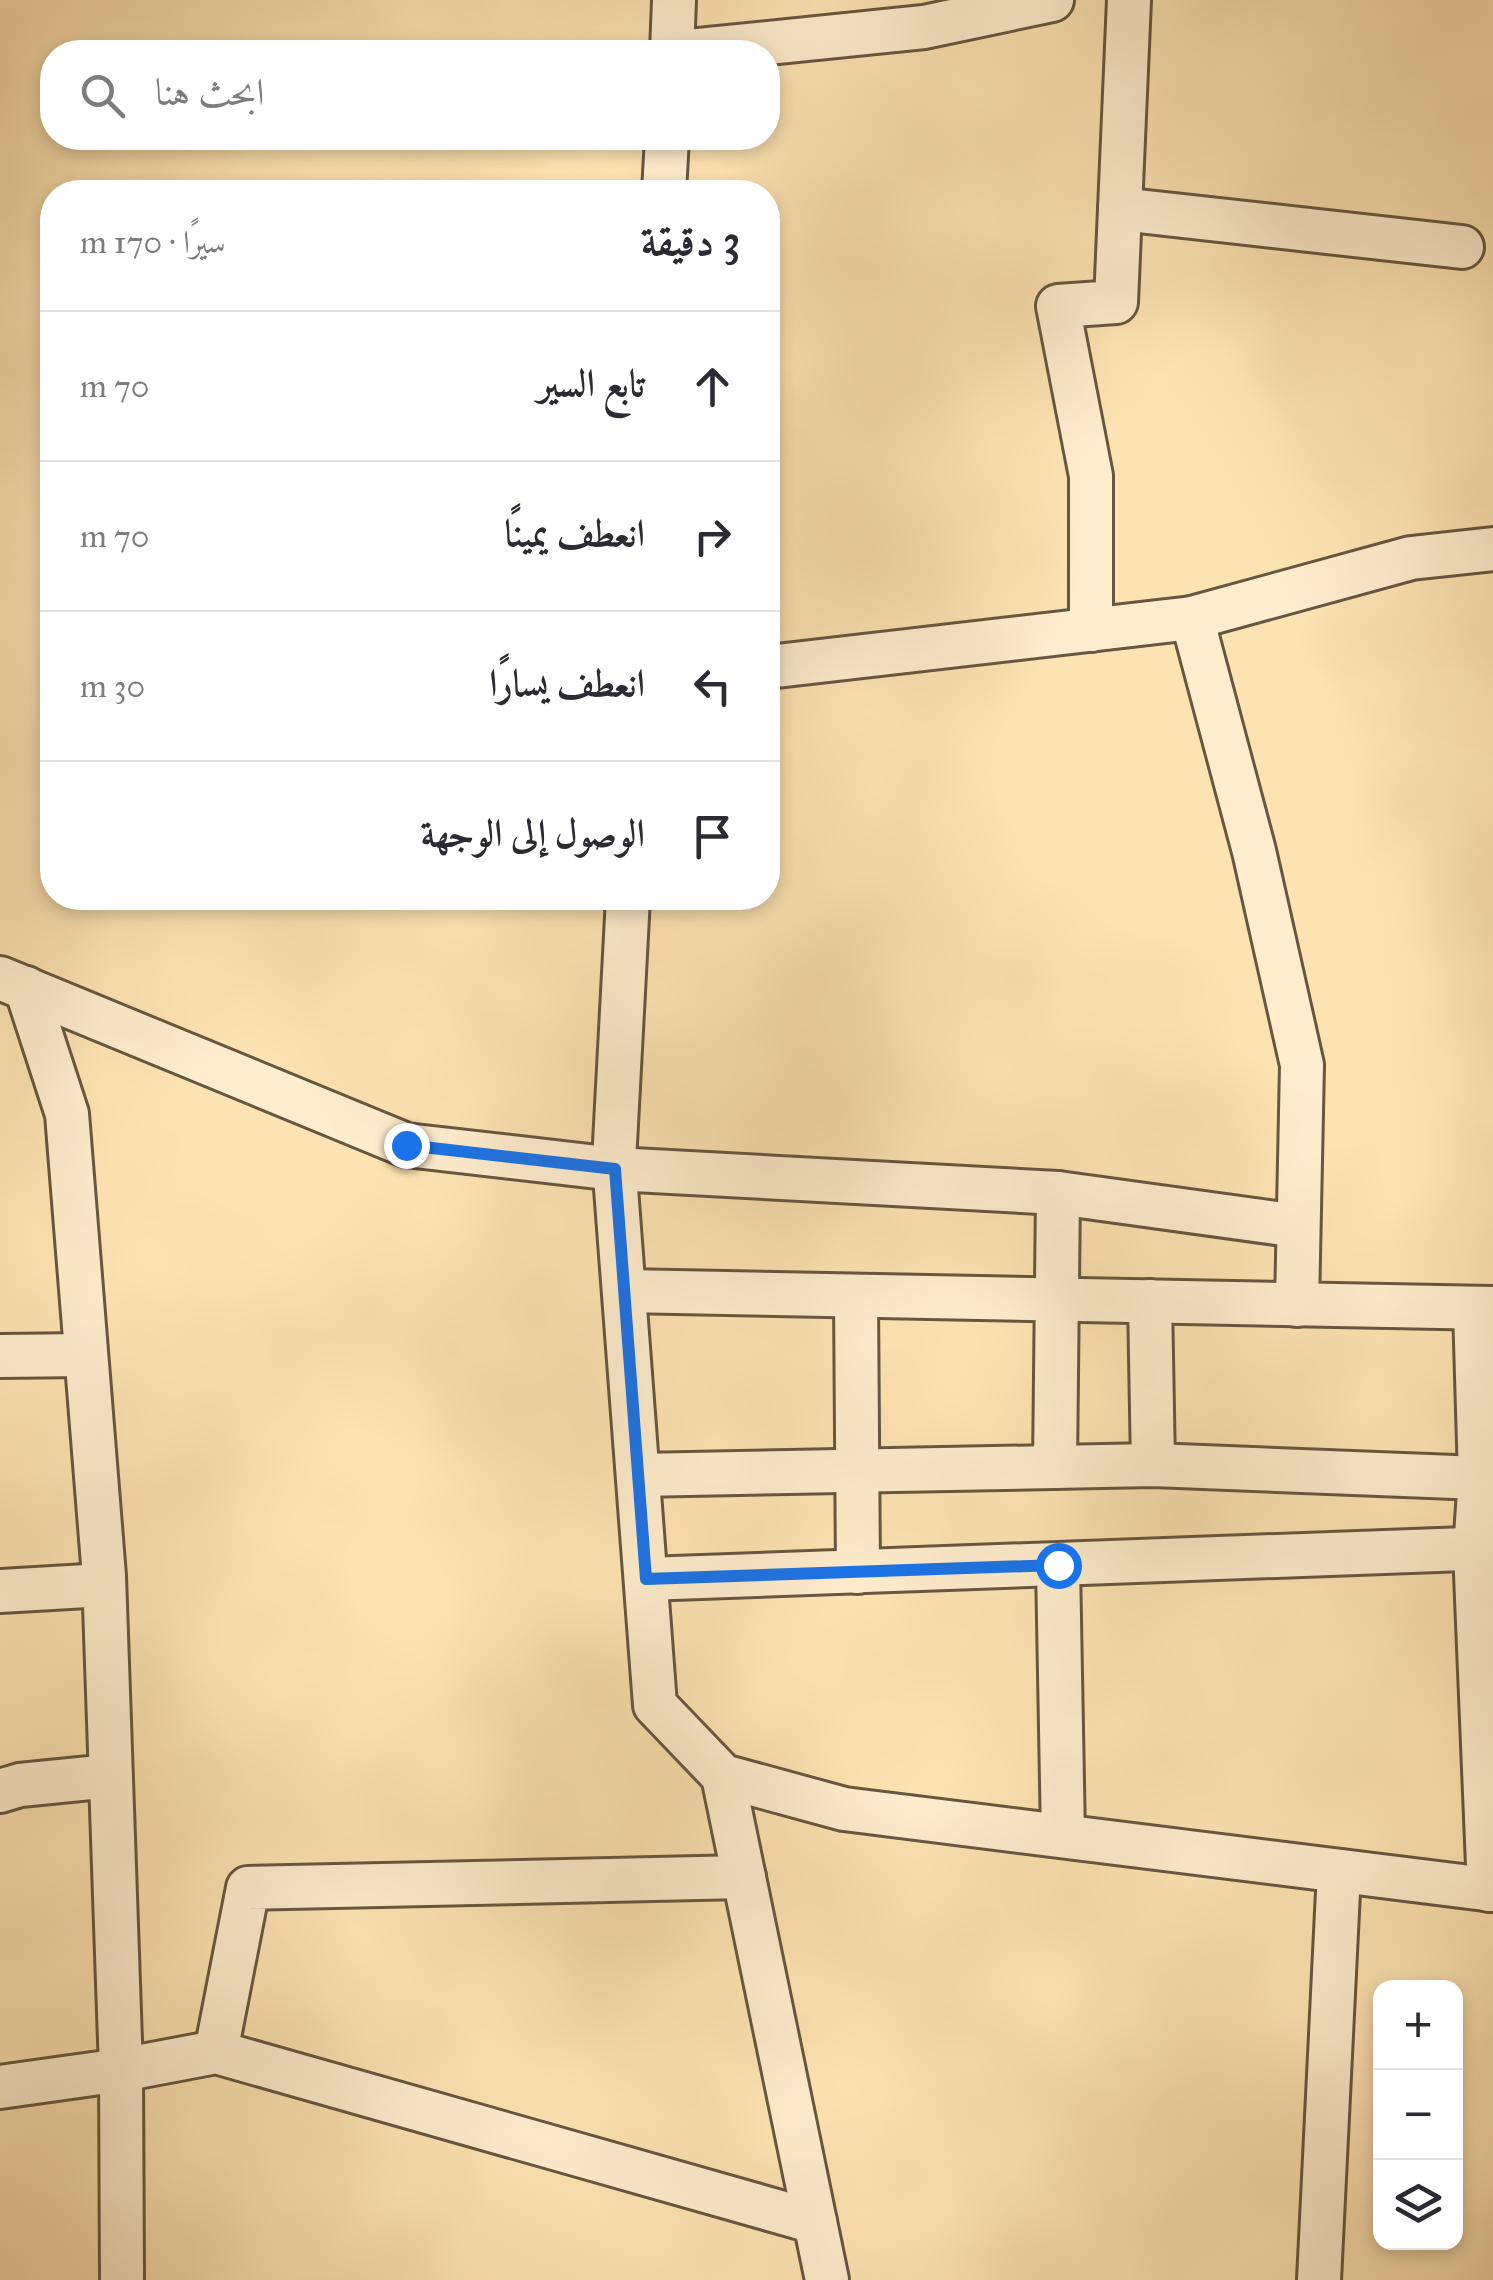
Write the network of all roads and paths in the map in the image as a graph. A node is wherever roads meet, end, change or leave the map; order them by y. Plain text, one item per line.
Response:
1 (674, 0) edge
2 (1052, 0) edge
3 (1129, 0) edge
4 (672, 40) edge
5 (780, 42) edge
6 (666, 150) edge
7 (665, 180) edge
8 (1120, 208) junction
9 (1462, 247) dead end
10 (1493, 549) edge
11 (1192, 618) junction
12 (1092, 630) junction
13 (780, 667) edge
14 (627, 910) edge
15 (13, 983) edge
16 (615, 1169) junction
17 (1058, 1193) junction
18 (1298, 1226) junction
19 (624, 1291) junction
20 (856, 1296) junction
21 (1056, 1300) junction
22 (1150, 1301) junction
23 (1296, 1304) junction
24 (1484, 1308) edge
25 (86, 1354) junction
26 (0, 1356) edge
27 (1153, 1465) junction
28 (1055, 1467) junction
29 (856, 1470) junction
30 (638, 1475) junction
31 (1480, 1478) junction
32 (1484, 1550) edge
33 (1058, 1565) junction
34 (858, 1572) junction
35 (646, 1579) junction
36 (104, 1585) junction
37 (0, 1591) edge
38 (110, 1776) junction
39 (723, 1776) junction
40 (0, 1791) edge
41 (1063, 1836) junction
42 (1339, 1871) junction
43 (744, 1877) junction
44 (1491, 1890) edge
45 (216, 2052) junction
46 (121, 2070) junction
47 (0, 2087) edge
48 (815, 2222) junction
49 (122, 2280) edge
50 (826, 2280) edge
51 (1319, 2280) edge

1 - 4 street
2 - 5 street
3 - 8 street
6 - 7 street
8 - 9 street
8 - 12 street
10 - 11 street
11 - 12 street
11 - 18 street
12 - 13 street
14 - 16 street
15 - 16 street
15 - 25 street
16 - 17 street
16 - 19 street
17 - 18 street
17 - 21 street
18 - 23 street
19 - 20 street
19 - 30 street
20 - 21 street
20 - 29 street
21 - 22 street
21 - 28 street
22 - 23 street
22 - 27 street
23 - 24 street
24 - 31 street
25 - 26 street
25 - 36 street
27 - 28 street
27 - 31 street
28 - 29 street
29 - 30 street
29 - 34 street
30 - 35 street
31 - 32 street
32 - 33 street
32 - 44 street
33 - 34 street
33 - 41 street
34 - 35 street
35 - 39 street
36 - 37 street
36 - 38 street
38 - 40 street
38 - 46 street
39 - 41 street
39 - 43 street
41 - 42 street
42 - 44 street
42 - 51 street
43 - 45 street
43 - 48 street
45 - 46 street
45 - 48 street
46 - 47 street
46 - 49 street
48 - 50 street

